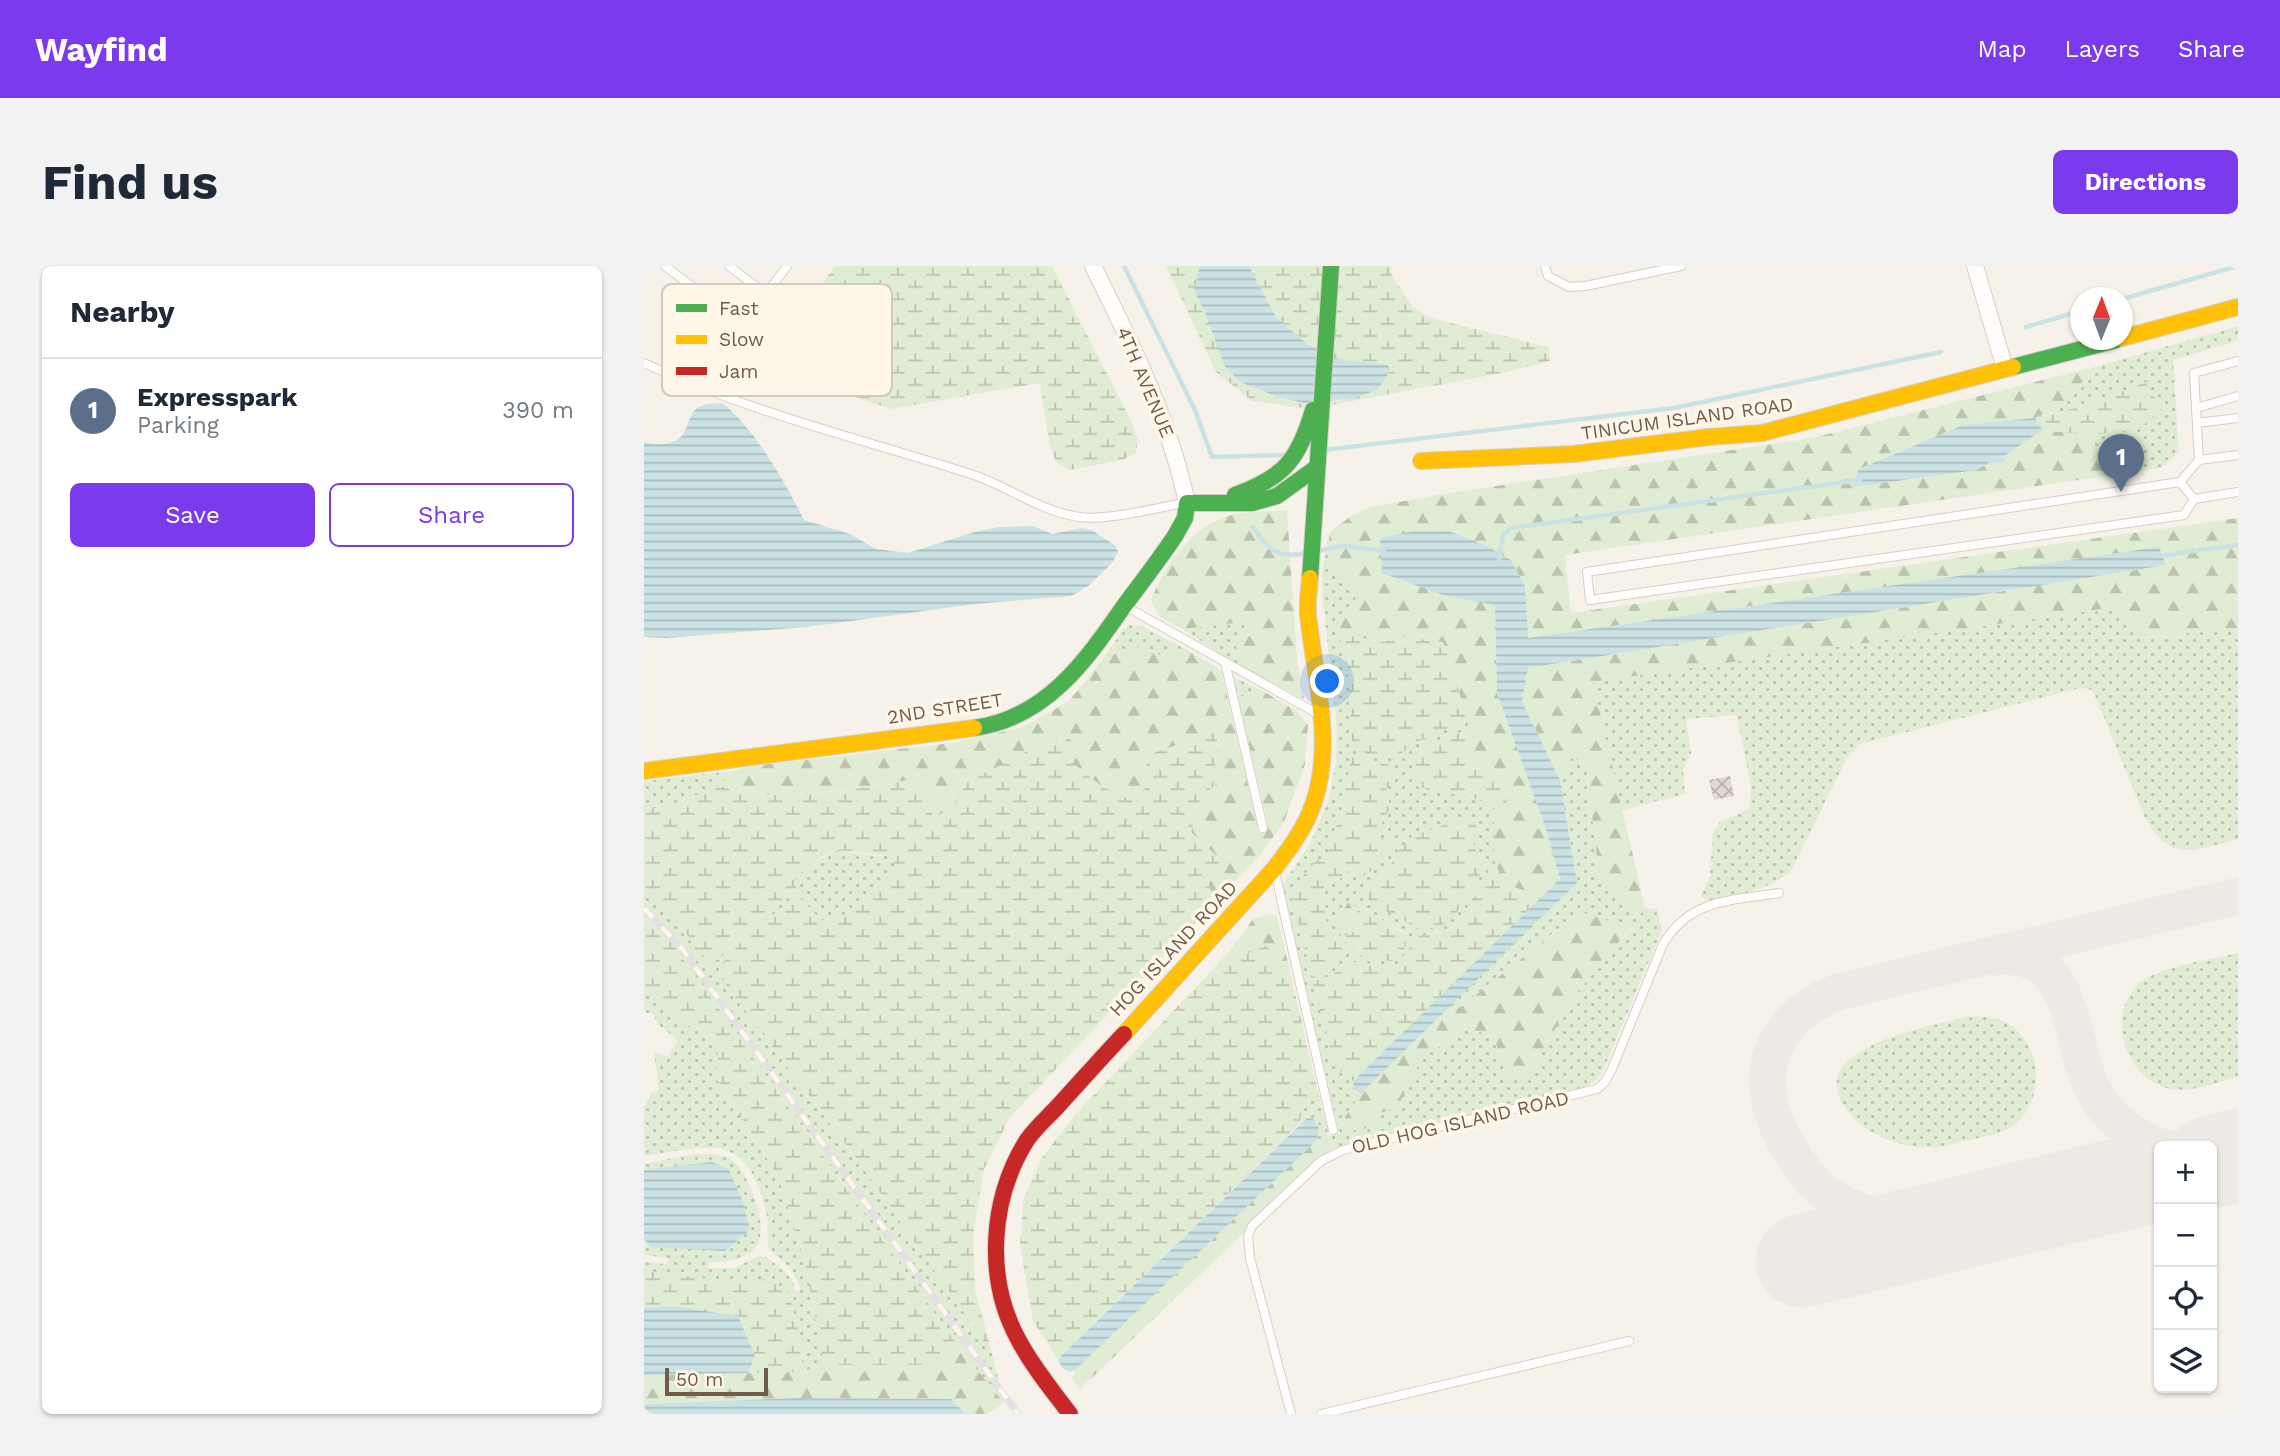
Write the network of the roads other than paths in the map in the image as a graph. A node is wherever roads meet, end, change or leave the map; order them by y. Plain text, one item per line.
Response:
1 (665, 266) edge
2 (729, 266) edge
3 (787, 266) edge
4 (1093, 266) edge
5 (1331, 266) edge
6 (1545, 266) edge
7 (1681, 266) edge
8 (1975, 266) edge
9 (689, 284) edge
10 (753, 284) edge
11 (774, 284) edge
12 (2238, 307) edge
13 (2133, 335) edge
14 (2078, 350) edge
15 (1325, 359) junction
16 (2238, 361) edge
17 (644, 363) edge
18 (2006, 369) junction
19 (662, 372) edge
20 (721, 396) edge
21 (2238, 396) edge
22 (2196, 408) junction
23 (2238, 418) edge
24 (2197, 423) junction
25 (2238, 455) edge
26 (2199, 460) junction
27 (1421, 461) dead end
28 (1316, 464) junction
29 (2180, 482) junction
30 (2238, 492) edge
31 (2194, 499) junction
32 (1217, 501) junction
33 (1187, 503) junction
34 (1125, 606) junction
35 (1225, 662) junction
36 (1322, 716) junction
37 (644, 771) edge
38 (1263, 828) dead end
39 (1274, 869) junction
40 (1779, 893) dead end
41 (1334, 1130) dead end
42 (1629, 1341) dead end
43 (1070, 1414) edge
44 (1291, 1414) edge
45 (1321, 1414) edge

1 - 9 lane
2 - 10 lane
3 - 11 lane
4 - 33 street, 4TH AVENUE
5 - 15 street
6 - 7 lane
8 - 18 street
12 - 13 street
14 - 18 street, TINICUM ISLAND ROAD
15 - 28 street, HOG ISLAND ROAD
15 - 32 street
16 - 22 lane
17 - 19 lane
18 - 27 street, TINICUM ISLAND ROAD
20 - 33 lane
21 - 22 lane
22 - 24 lane
23 - 24 lane
24 - 26 lane
25 - 26 lane
26 - 29 lane
28 - 32 street
28 - 36 street, HOG ISLAND ROAD
29 - 31 lane
29 - 31 lane
30 - 31 lane
32 - 33 street
33 - 34 street, 2ND STREET
34 - 35 lane
34 - 37 street, 2ND STREET
35 - 36 lane
35 - 38 lane
36 - 39 street, HOG ISLAND ROAD
39 - 41 lane
39 - 43 street, HOG ISLAND ROAD
40 - 44 lane, OLD HOG ISLAND ROAD
42 - 45 lane

